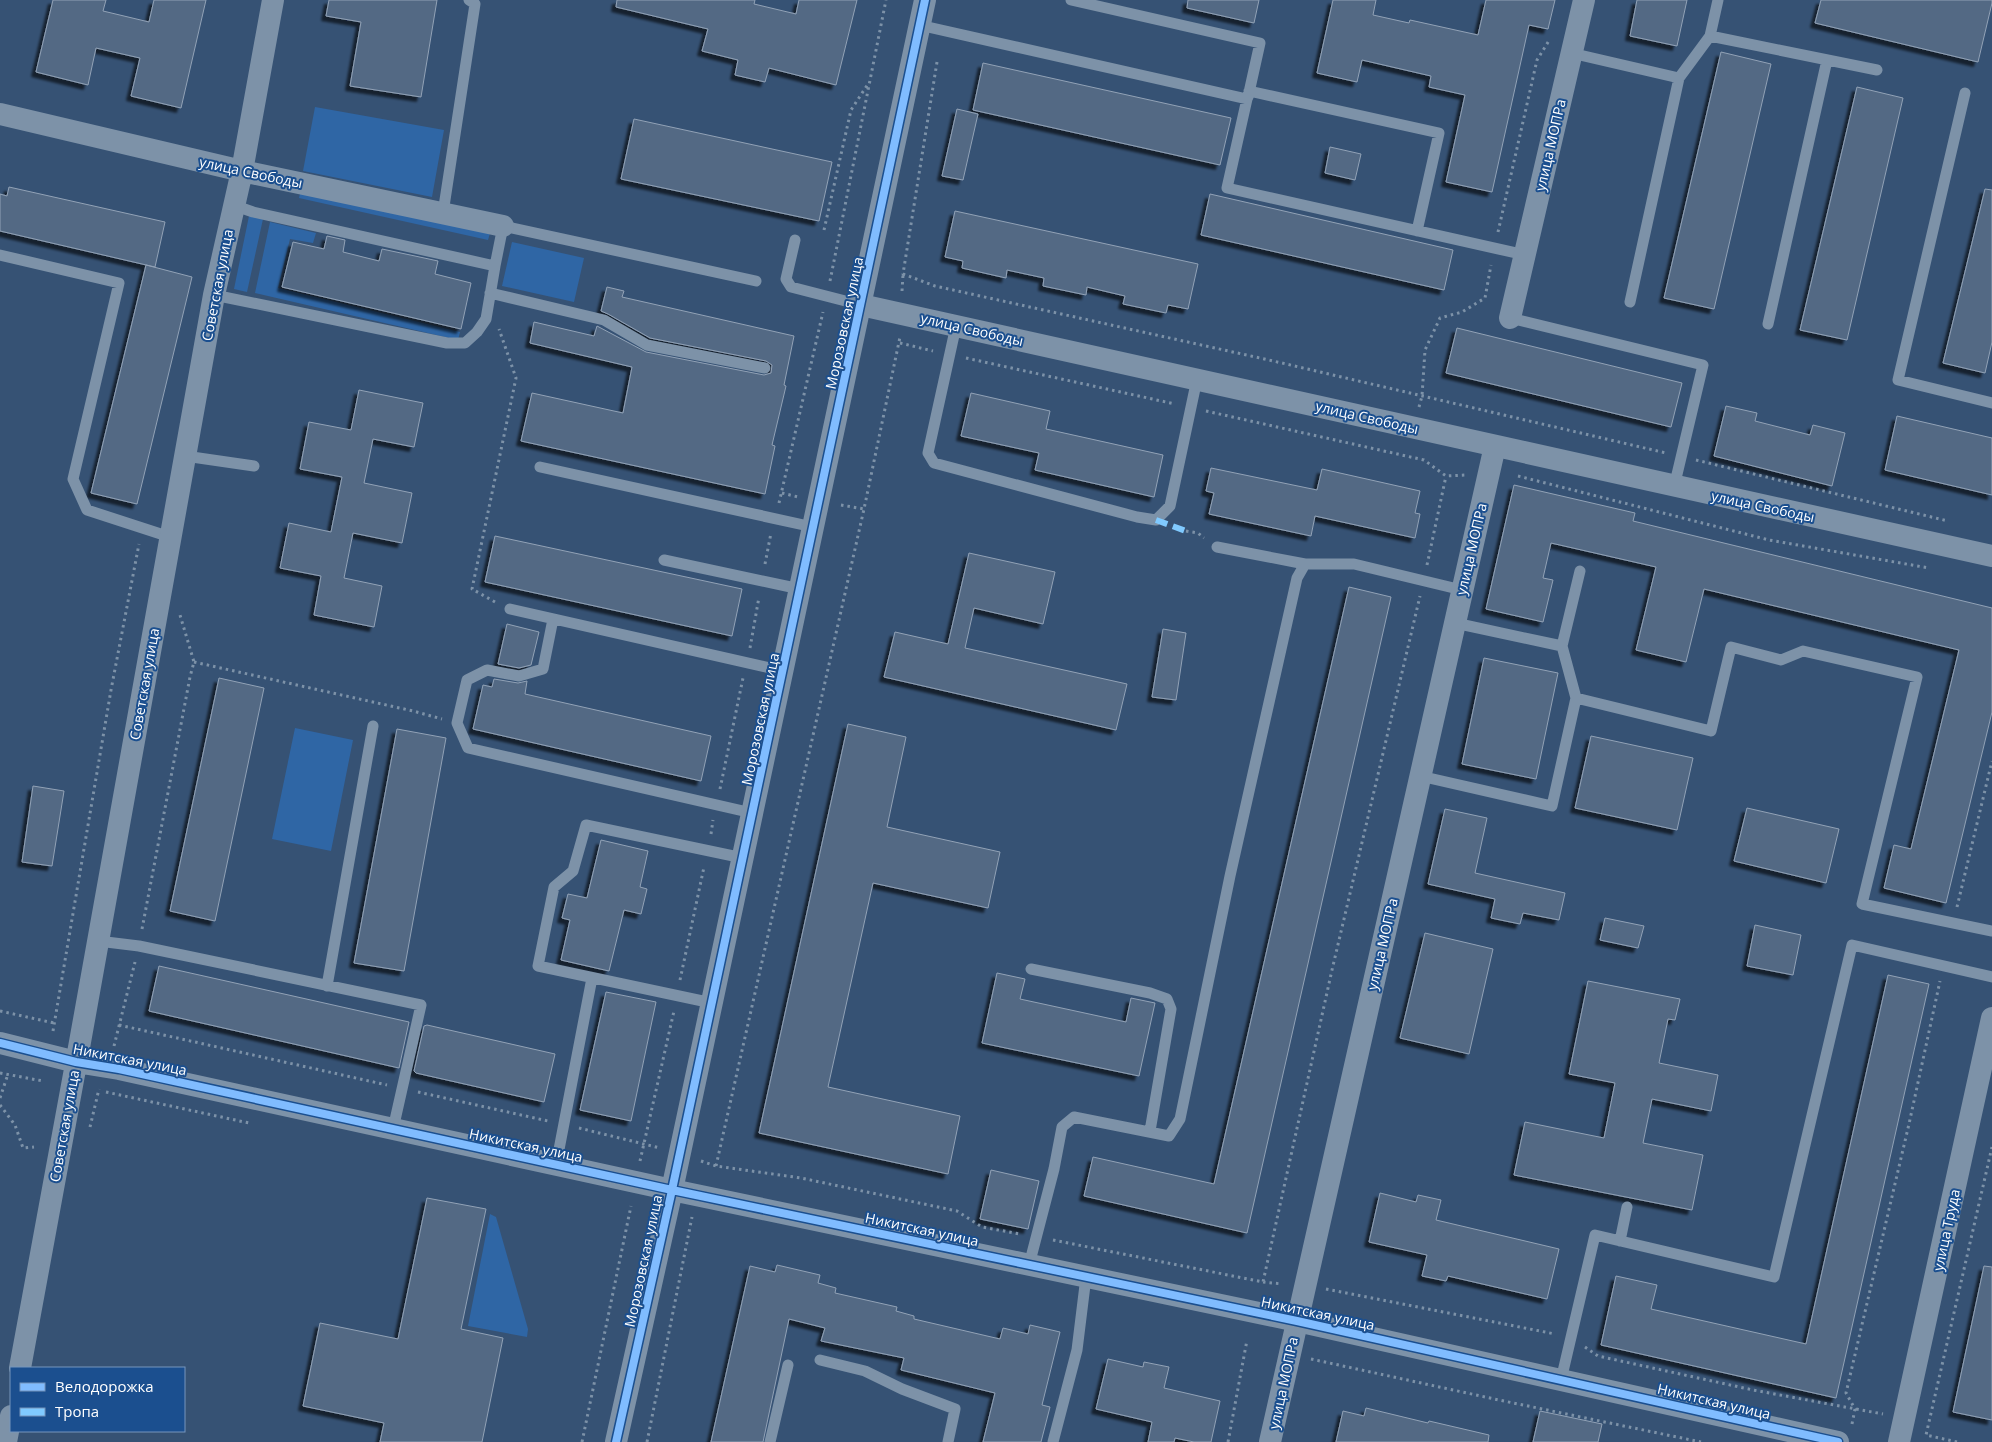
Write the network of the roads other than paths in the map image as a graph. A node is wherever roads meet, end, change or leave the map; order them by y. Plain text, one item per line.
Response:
1 (273, 0) edge
2 (470, 0) edge
3 (925, 0) edge
4 (1071, 0) edge
5 (1584, 0) edge
6 (1718, 0) edge
7 (919, 25) junction
8 (1710, 36) junction
9 (1571, 54) junction
10 (1827, 60) junction
11 (1877, 70) dead end
12 (1679, 78) junction
13 (1965, 93) dead end
14 (1248, 95) junction
15 (0, 114) edge
16 (242, 171) junction
17 (232, 205) junction
18 (443, 213) junction
19 (503, 226) junction
20 (1417, 231) junction
21 (795, 240) dead end
22 (0, 255) edge
23 (1525, 255) junction
24 (494, 266) junction
25 (756, 281) dead end
26 (490, 293) junction
27 (214, 294) junction
28 (1630, 302) dead end
29 (861, 305) junction
30 (1510, 318) joint
31 (1768, 324) dead end
32 (956, 326) junction
33 (765, 368) dead end
34 (1196, 379) junction
35 (1992, 403) edge
36 (1495, 446) junction
37 (185, 456) junction
38 (254, 466) dead end
39 (540, 467) dead end
40 (1674, 487) junction
41 (813, 527) junction
42 (170, 537) junction
43 (1217, 547) dead end
44 (1992, 556) edge
45 (664, 560) dead end
46 (1304, 564) junction
47 (1580, 571) dead end
48 (800, 589) junction
49 (1462, 590) junction
50 (510, 609) road end
51 (553, 619) junction
52 (1454, 623) junction
53 (1562, 646) junction
54 (782, 671) junction
55 (1576, 698) junction
56 (373, 726) dead end
57 (1420, 776) junction
58 (752, 813) junction
59 (743, 858) junction
60 (1992, 931) edge
61 (98, 941) junction
62 (1031, 969) dead end
63 (1992, 977) edge
64 (592, 978) junction
65 (327, 986) junction
66 (712, 1003) junction
67 (1992, 1018) edge
68 (0, 1043) edge
69 (76, 1062) junction
70 (393, 1129) junction
71 (1150, 1131) junction
72 (556, 1165) junction
73 (672, 1190) junction
74 (1627, 1207) dead end
75 (1620, 1241) junction
76 (1029, 1265) junction
77 (1086, 1276) junction
78 (1296, 1321) junction
79 (820, 1360) dead end
80 (788, 1365) dead end
81 (20, 1367) edge
82 (1561, 1380) junction
83 (10, 1429) edge
84 (9, 1442) edge
85 (616, 1442) edge
86 (770, 1442) edge
87 (948, 1442) edge
88 (1053, 1442) edge
89 (1270, 1442) edge
90 (1838, 1442) edge
91 (1899, 1442) edge

1 - 16 street, Советская улица
2 - 18 lane
3 - 7 street, Морозовская улица
4 - 14 lane
5 - 9 street, улица МОПРа
6 - 8 lane
7 - 14 lane
7 - 29 street, Морозовская улица
8 - 10 lane
8 - 12 lane
9 - 12 lane
9 - 23 street, улица МОПРа
10 - 11 lane
10 - 31 lane
12 - 28 lane
13 - 35 lane
14 - 20 lane
14 - 20 lane
15 - 16 street, улица Свободы
16 - 17 street, Советская улица
16 - 18 street, улица Свободы
17 - 24 lane
17 - 27 street, Советская улица
18 - 19 street, улица Свободы
19 - 24 lane
19 - 25 lane
20 - 23 lane
21 - 29 lane, улица Свободы
22 - 42 lane
23 - 30 street, улица МОПРа
24 - 26 lane
26 - 27 lane
26 - 33 lane
27 - 37 street, Советская улица
29 - 32 street, улица Свободы
29 - 41 street, Морозовская улица
30 - 40 lane
32 - 34 street, улица Свободы
32 - 34 lane
34 - 36 street, улица Свободы
36 - 40 street, улица Свободы
36 - 49 street, улица МОПРа
37 - 38 lane
37 - 42 street, Советская улица
39 - 41 lane
40 - 44 street, улица Свободы
41 - 48 street, Морозовская улица
42 - 61 street, Советская улица
43 - 46 lane
45 - 48 lane
46 - 49 lane
46 - 71 lane
47 - 53 lane
48 - 54 street, Морозовская улица
49 - 52 street, улица МОПРа
50 - 51 lane
51 - 54 lane
51 - 58 lane
52 - 53 lane
52 - 57 street, улица МОПРа
53 - 55 lane
54 - 58 street, Морозовская улица
55 - 57 lane
55 - 60 lane
56 - 65 lane
57 - 78 street, улица МОПРа
58 - 59 street, Морозовская улица
59 - 64 lane
59 - 66 street, Морозовская улица
61 - 65 lane
61 - 69 street, Советская улица
62 - 71 lane
63 - 75 lane
64 - 66 lane
64 - 72 lane
65 - 70 lane
66 - 73 street, Морозовская улица
67 - 91 street, улица Труда
68 - 69 street, Никитская улица
69 - 70 street, Никитская улица
69 - 81 street, Советская улица
70 - 72 street, Никитская улица
71 - 76 lane
72 - 73 street, Никитская улица
73 - 76 street, Никитская улица
73 - 85 street, Морозовская улица
74 - 75 lane
75 - 82 lane
76 - 77 street, Никитская улица
77 - 78 street, Никитская улица
77 - 88 lane
78 - 82 street, Никитская улица
78 - 89 street, улица МОПРа
79 - 87 lane
80 - 86 lane
82 - 90 street, Никитская улица
83 - 84 street

